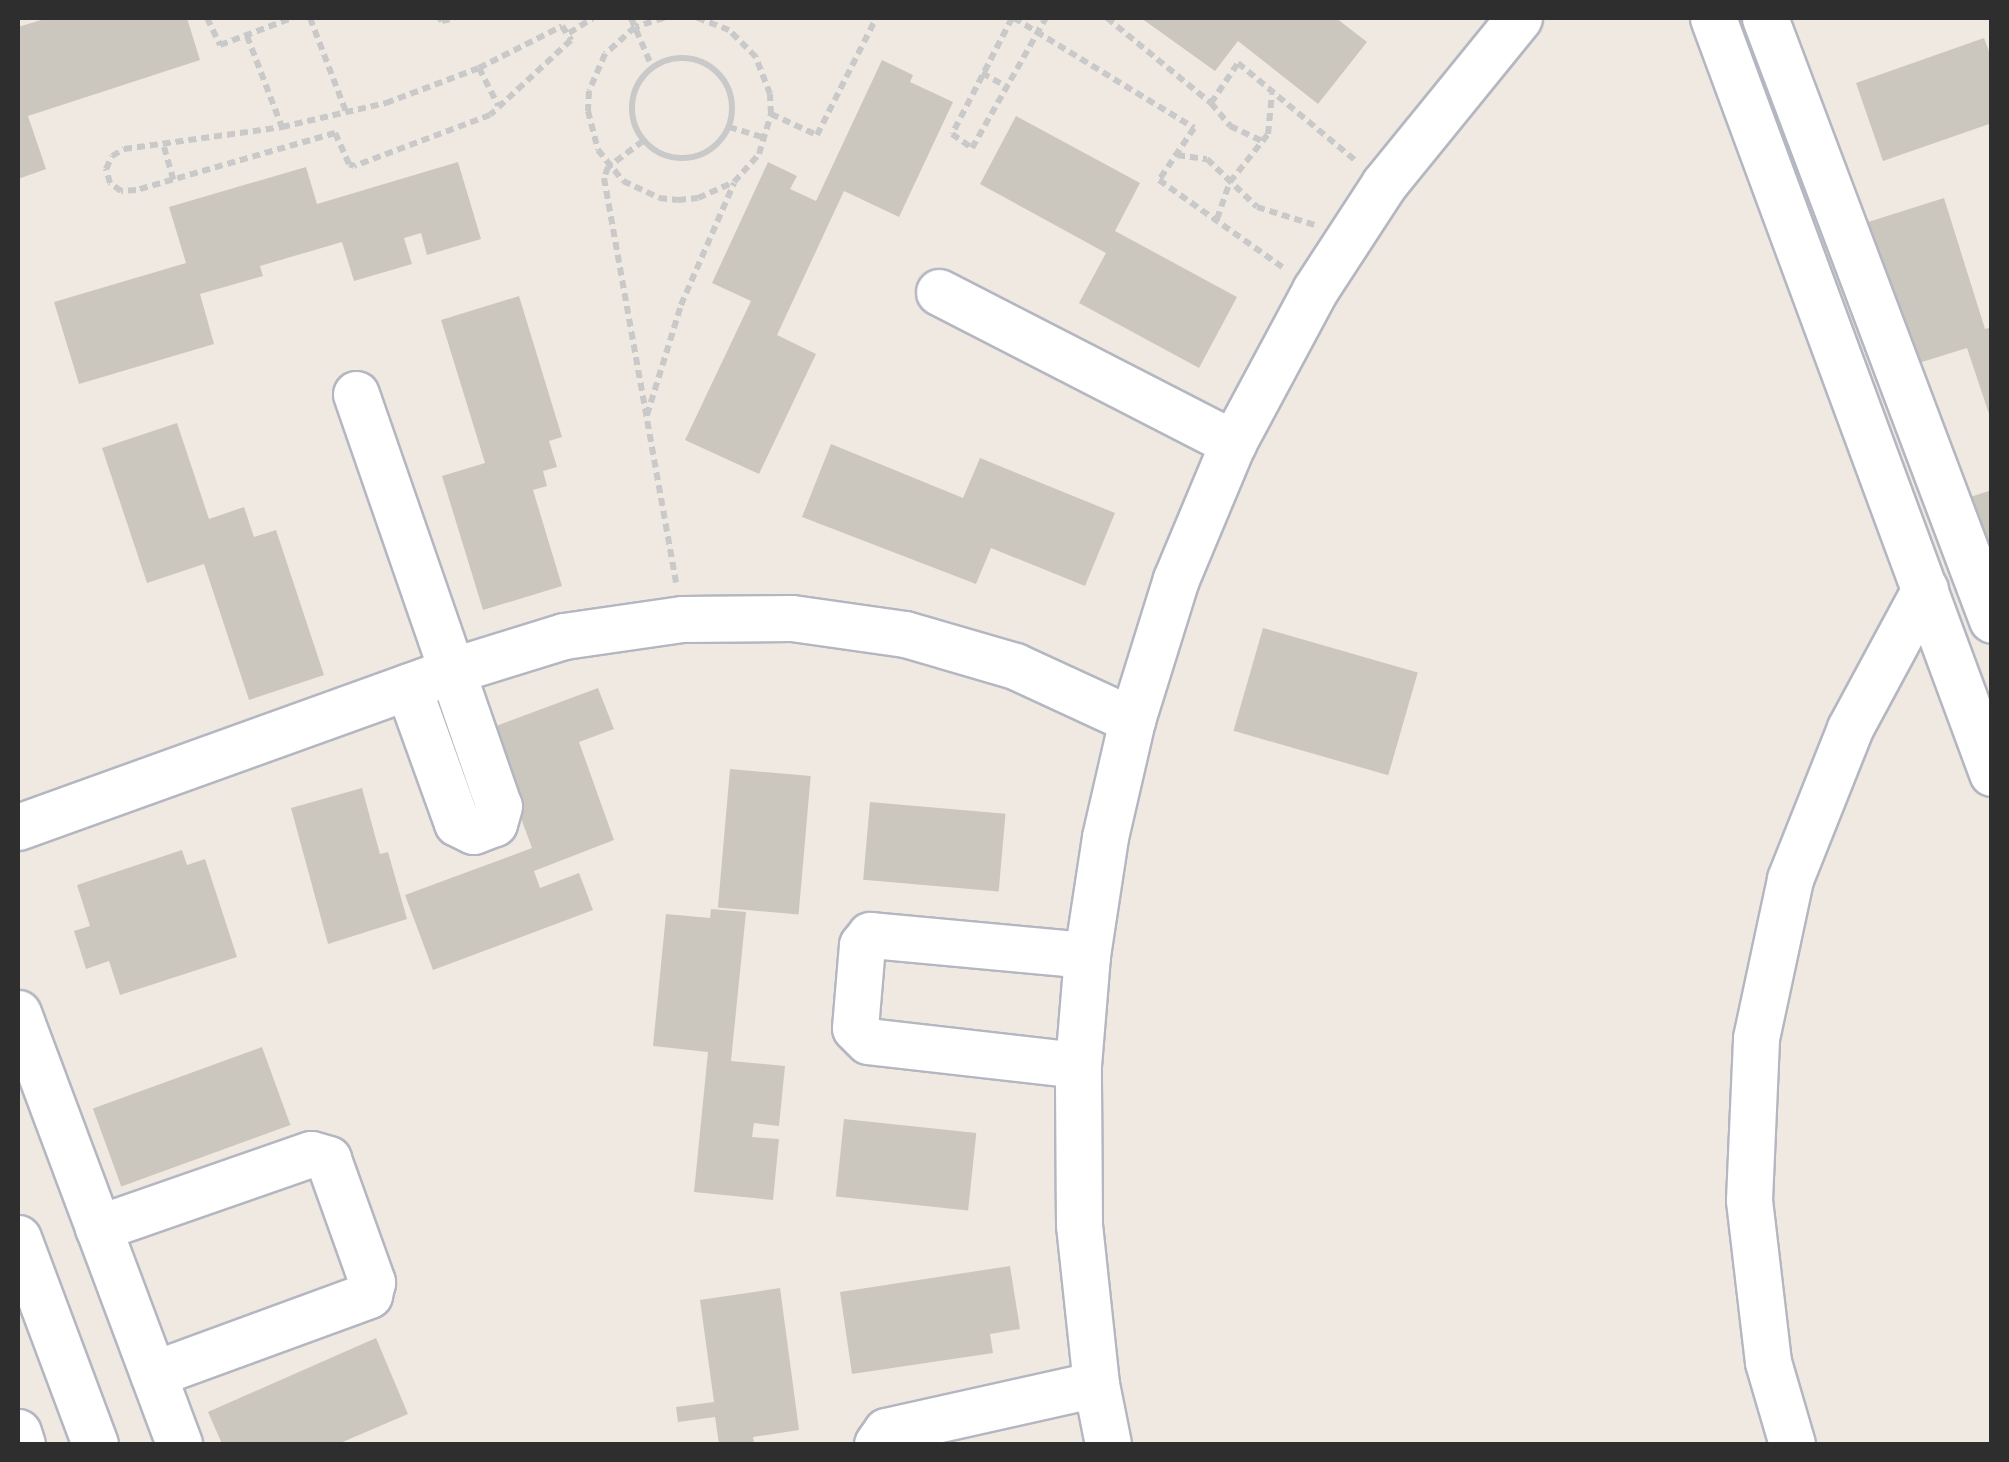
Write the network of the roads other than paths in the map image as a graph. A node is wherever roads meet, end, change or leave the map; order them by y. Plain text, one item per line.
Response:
1 (1713, 18) edge
2 (1765, 18) edge
3 (1495, 25) edge
4 (939, 292) dead end
5 (356, 394) dead end
6 (1232, 443) junction
7 (1925, 590) junction
8 (1992, 620) edge
9 (454, 670) junction
10 (408, 687) junction
11 (1132, 720) junction
12 (1992, 773) edge
13 (18, 827) edge
14 (1087, 955) junction
15 (18, 1013) edge
16 (1078, 1066) junction
17 (98, 1228) junction
18 (18, 1238) edge
19 (152, 1374) junction
20 (1096, 1384) junction
21 (18, 1432) edge
22 (22, 1444) edge
23 (95, 1444) edge
24 (179, 1444) edge
25 (877, 1444) edge
26 (1108, 1444) edge
27 (1792, 1444) edge

1 - 7 street
2 - 8 street
3 - 6 street
4 - 6 street
5 - 9 street
6 - 11 street
7 - 12 street
7 - 27 street
9 - 10 street
9 - 10 street
9 - 11 street
10 - 13 street
11 - 14 street
14 - 16 street
14 - 16 street
15 - 17 street
16 - 20 street
17 - 19 street
17 - 19 street
18 - 23 street
19 - 24 street
20 - 25 street
20 - 26 street
21 - 22 street

